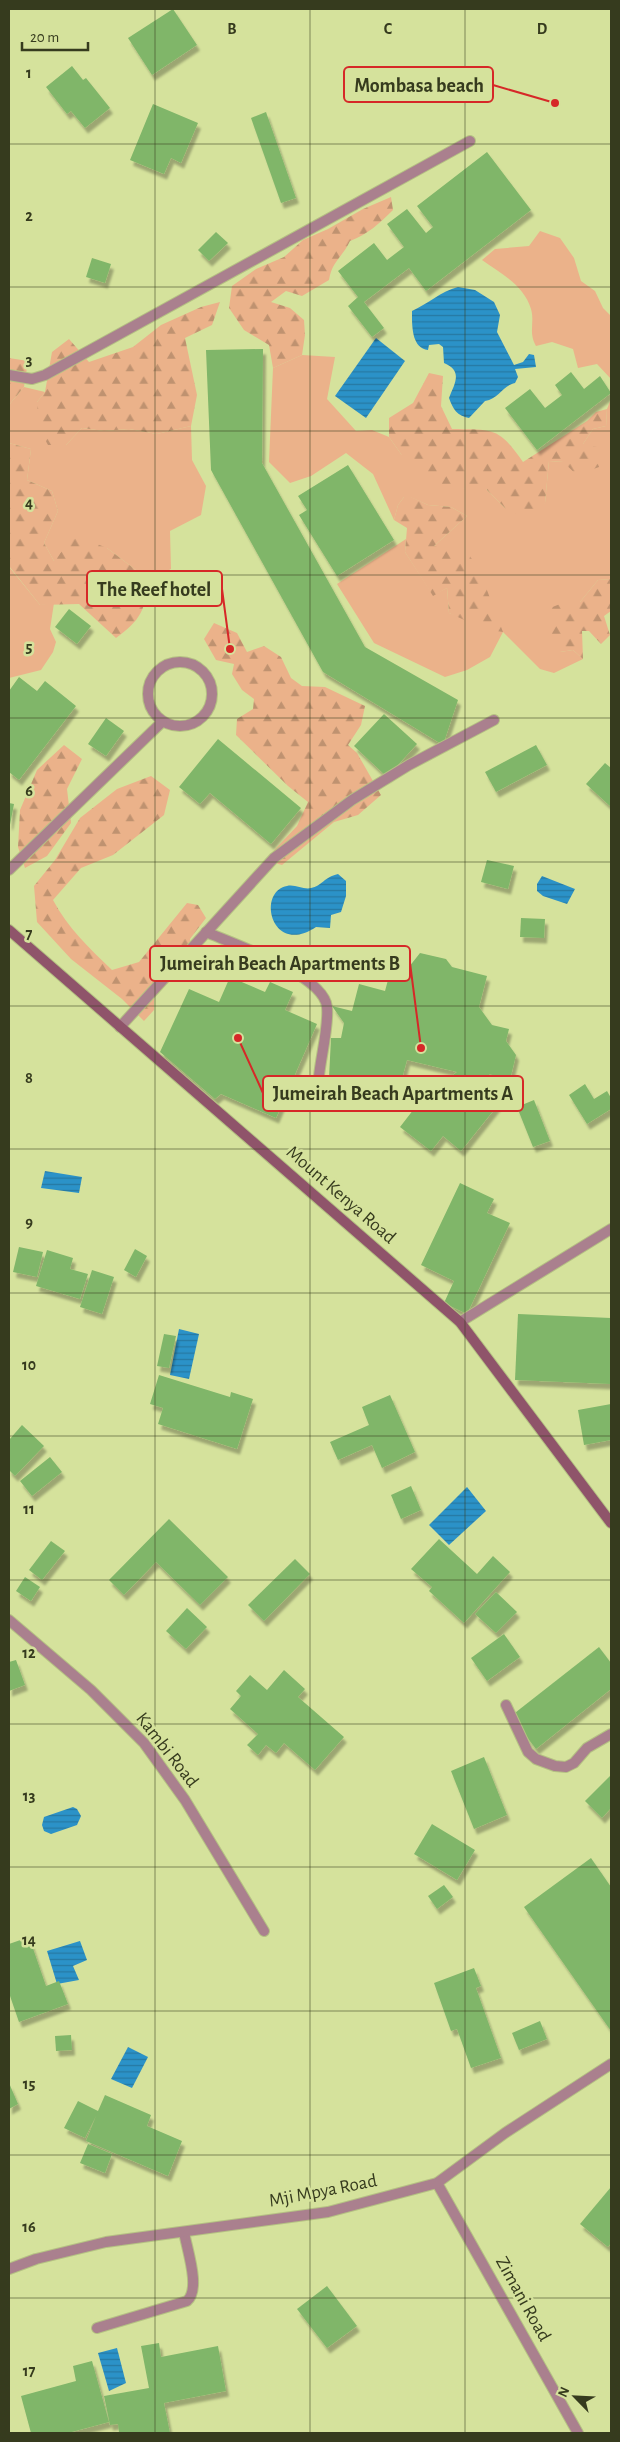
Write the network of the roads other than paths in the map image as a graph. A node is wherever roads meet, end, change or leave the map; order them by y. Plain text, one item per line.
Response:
1 (470, 141) dead end
2 (9, 374) edge
3 (494, 720) dead end
4 (162, 722) junction
5 (9, 870) edge
6 (9, 930) edge
7 (206, 932) junction
8 (120, 1027) junction
9 (319, 1076) dead end
10 (611, 1229) edge
11 (460, 1322) junction
12 (611, 1523) edge
13 (9, 1620) edge
14 (506, 1705) dead end
15 (611, 1734) edge
16 (264, 1931) dead end
17 (611, 2064) edge
18 (437, 2183) junction
19 (184, 2232) junction
20 (9, 2269) edge
21 (96, 2328) dead end
22 (578, 2433) edge

1 - 2 street
3 - 7 street
4 - 4 street
4 - 5 street
6 - 8 main road, Mount Kenya Road
7 - 8 street
7 - 9 street
8 - 11 main road, Mount Kenya Road
10 - 11 street
11 - 12 main road, Mount Kenya Road
13 - 16 street, Kambi Road
14 - 15 street
17 - 18 street, Mji Mpya Road
18 - 19 street, Mji Mpya Road
18 - 22 street, Zimani Road
19 - 20 street, Mji Mpya Road
19 - 21 street

